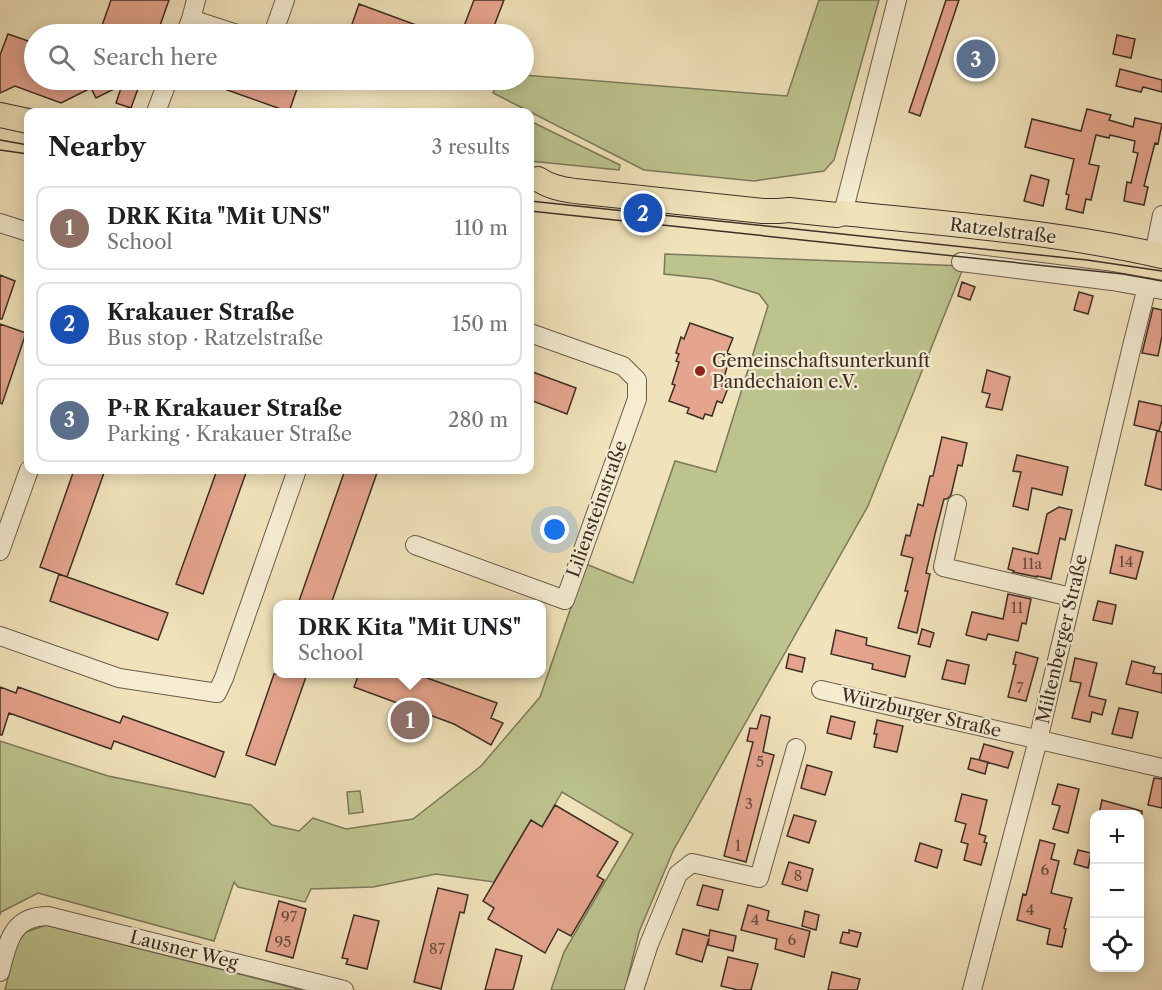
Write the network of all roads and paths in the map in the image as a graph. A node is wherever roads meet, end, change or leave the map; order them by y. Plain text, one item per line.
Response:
1 (196, 0) edge
2 (285, 0) edge
3 (897, 0) edge
4 (189, 24) edge
5 (277, 24) edge
6 (164, 90) edge
7 (158, 108) edge
8 (0, 116) edge
9 (24, 120) edge
10 (534, 179) edge
11 (843, 213) junction
12 (1162, 215) edge
13 (0, 223) edge
14 (24, 231) edge
15 (1158, 255) edge
16 (961, 262) dead end
17 (1155, 288) edge
18 (534, 334) edge
19 (28, 474) edge
20 (296, 474) edge
21 (957, 504) dead end
22 (415, 545) dead end
23 (0, 551) edge
24 (1071, 597) junction
25 (0, 636) edge
26 (821, 690) dead end
27 (1038, 740) junction
28 (796, 748) dead end
29 (1162, 768) edge
30 (0, 972) edge
31 (344, 990) edge
32 (634, 990) edge
33 (972, 990) edge

1 - 4 street
2 - 5 street
3 - 11 street
6 - 7 street
8 - 9 main road
10 - 11 main road, Ratzelstraße
11 - 15 main road, Ratzelstraße
12 - 15 street
13 - 14 street
16 - 17 street
17 - 24 street, Miltenberger Straße
18 - 22 street, Liliensteinstraße
19 - 23 street
20 - 25 street
21 - 24 street
24 - 27 street, Miltenberger Straße
26 - 27 street, Würzburger Straße
27 - 29 street, Würzburger Straße
27 - 33 street, Miltenberger Straße
28 - 32 street
30 - 31 street, Lausner Weg

